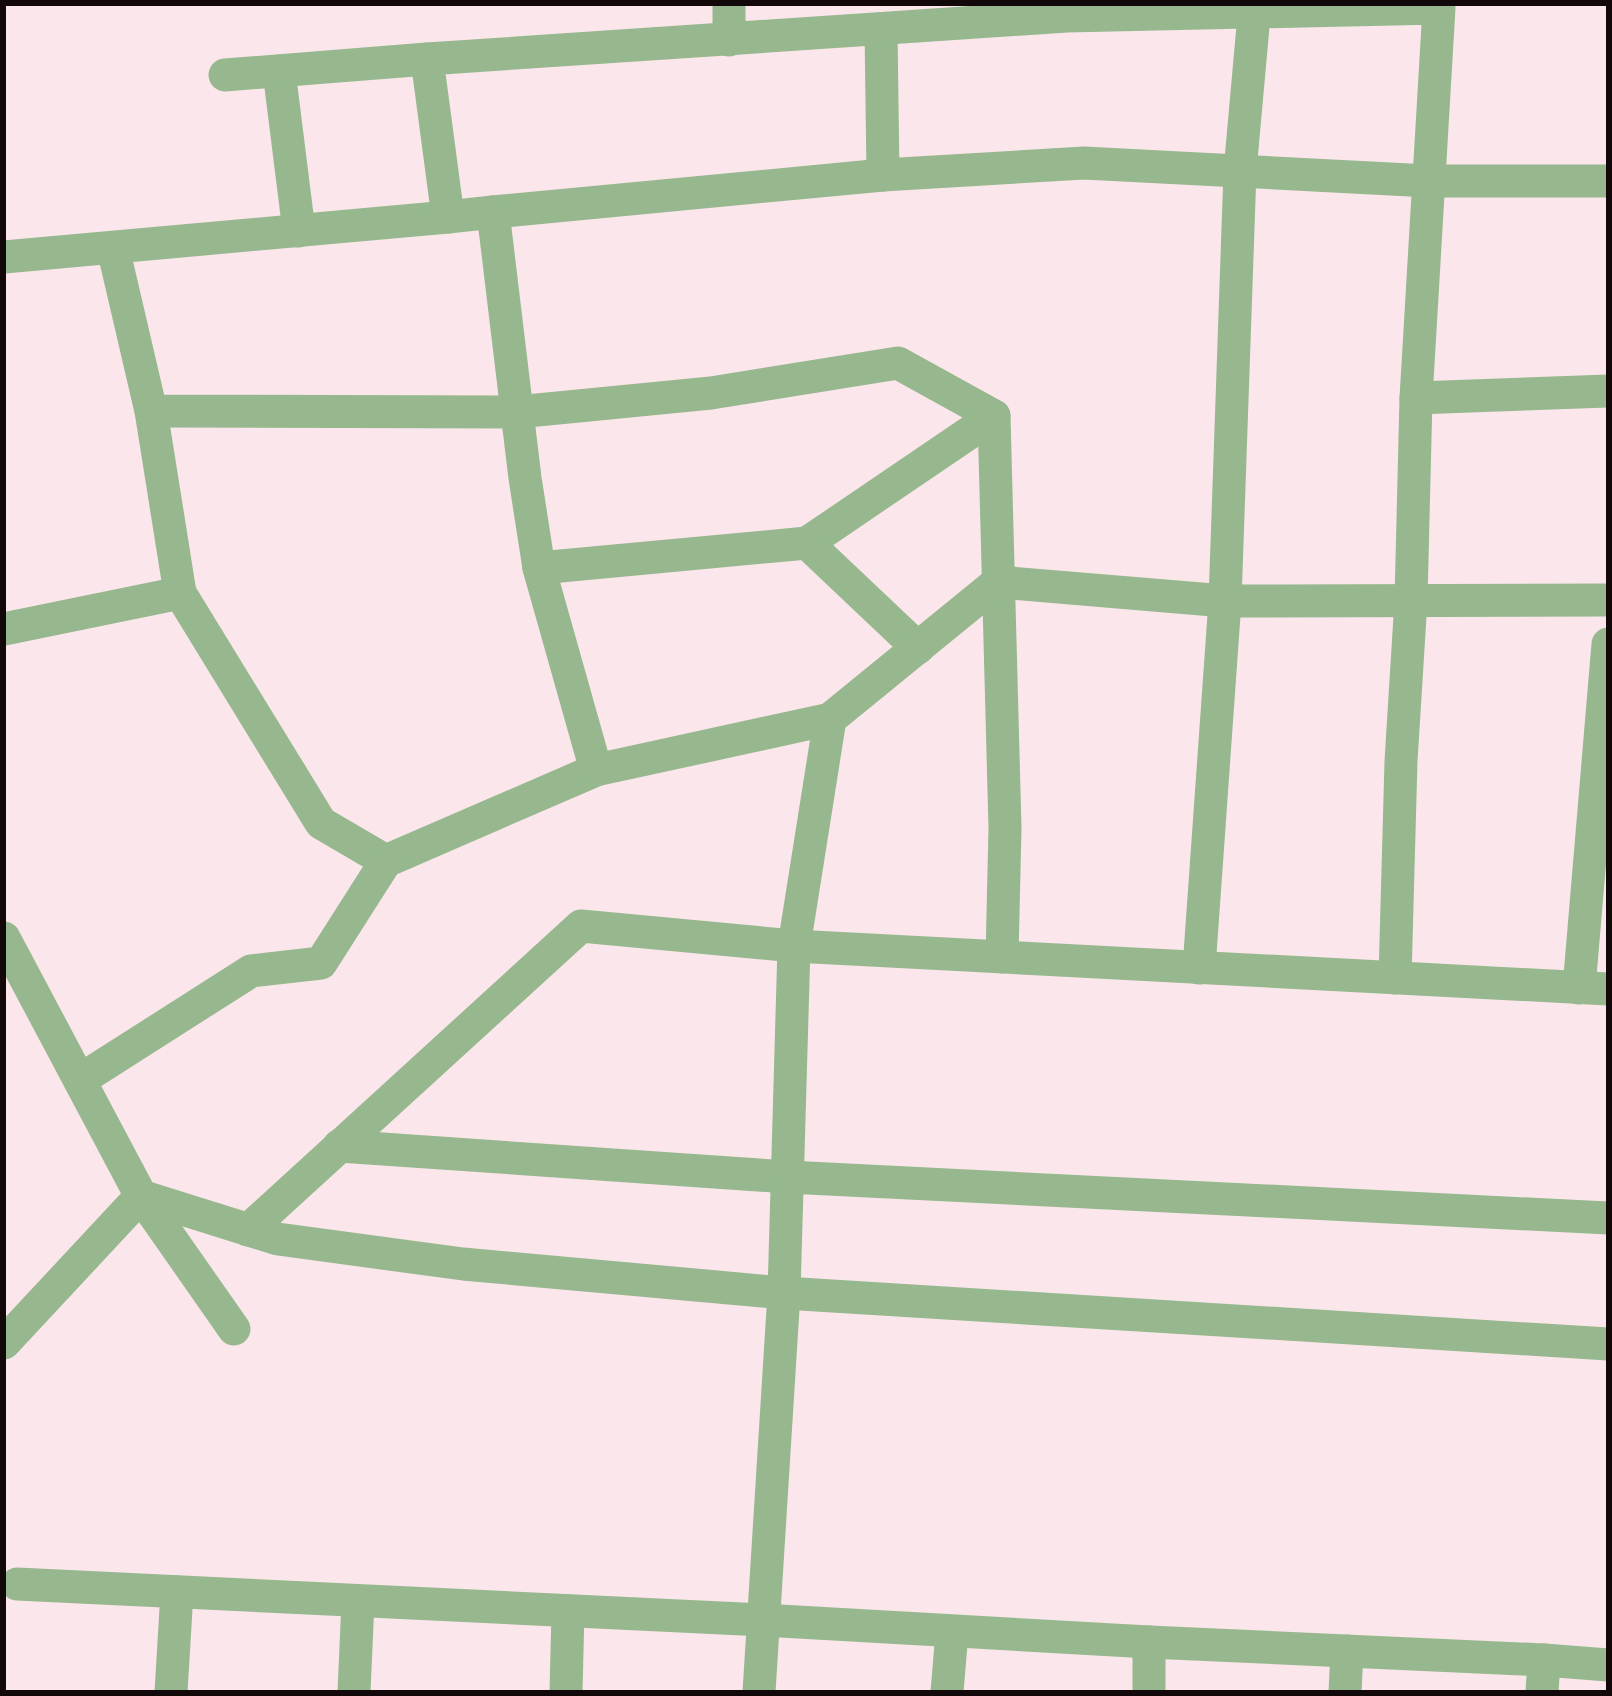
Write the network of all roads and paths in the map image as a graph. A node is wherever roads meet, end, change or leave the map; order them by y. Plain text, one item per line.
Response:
1 (729, 4) edge
2 (1255, 8) edge
3 (881, 29) junction
4 (729, 40) junction
5 (427, 59) junction
6 (279, 71) junction
7 (225, 75) dead end
8 (1240, 171) junction
9 (883, 175) junction
10 (1429, 181) junction
11 (1608, 181) edge
12 (493, 212) junction
13 (448, 217) junction
14 (299, 231) junction
15 (113, 248) junction
16 (4, 258) edge
17 (1608, 392) edge
18 (1416, 398) junction
19 (151, 411) junction
20 (517, 412) junction
21 (994, 416) junction
22 (807, 543) junction
23 (539, 568) junction
24 (998, 582) junction
25 (180, 593) junction
26 (1411, 600) junction
27 (1608, 600) edge
28 (1225, 601) junction
29 (4, 629) edge
30 (1608, 644) edge
31 (918, 648) junction
32 (830, 719) junction
33 (596, 770) junction
34 (386, 861) junction
35 (4, 938) edge
36 (794, 946) junction
37 (1002, 957) junction
38 (1199, 968) junction
39 (1395, 978) junction
40 (1594, 989) edge
41 (80, 1080) junction
42 (339, 1146) junction
43 (788, 1177) junction
44 (141, 1196) junction
45 (1608, 1218) edge
46 (248, 1230) junction
47 (784, 1293) junction
48 (234, 1329) dead end
49 (4, 1343) edge
50 (1608, 1344) edge
51 (17, 1584) dead end
52 (177, 1592) junction
53 (358, 1601) junction
54 (568, 1611) junction
55 (763, 1620) junction
56 (952, 1632) junction
57 (1149, 1642) junction
58 (1347, 1651) junction
59 (1608, 1665) edge
60 (1543, 1676) edge
61 (171, 1692) edge
62 (354, 1692) edge
63 (566, 1692) edge
64 (759, 1692) edge
65 (947, 1692) edge
66 (1149, 1692) edge
67 (1345, 1692) edge

1 - 4 street
2 - 3 street
2 - 8 street
2 - 10 street
3 - 4 street
3 - 9 street
4 - 5 street
5 - 6 street
5 - 13 street
6 - 7 street
6 - 14 street
8 - 9 street
8 - 10 street
8 - 28 street
9 - 12 street
10 - 11 street
10 - 18 street
12 - 13 street
12 - 20 street
13 - 14 street
14 - 15 street
15 - 16 street
15 - 19 street
17 - 18 street
18 - 26 street
19 - 20 street
19 - 25 street
20 - 21 street
20 - 23 street
21 - 22 street
21 - 24 street
22 - 23 street
22 - 31 street
23 - 33 street
24 - 28 street
24 - 31 street
24 - 37 street
25 - 29 street
25 - 34 street
26 - 27 street
26 - 28 street
26 - 39 street
28 - 38 street
30 - 40 street
31 - 32 street
32 - 33 street
32 - 36 street
33 - 34 street
34 - 41 street
35 - 41 street
36 - 37 street
36 - 42 street
36 - 43 street
37 - 38 street
38 - 39 street
39 - 40 street
41 - 44 street
42 - 43 street
42 - 46 street
43 - 45 street
43 - 47 street
44 - 46 street
44 - 48 street
44 - 49 street
46 - 47 street
47 - 50 street
47 - 55 street
51 - 52 street
52 - 53 street
52 - 61 street
53 - 54 street
53 - 62 street
54 - 55 street
54 - 63 street
55 - 56 street
55 - 64 street
56 - 57 street
56 - 65 street
57 - 58 street
57 - 66 street
58 - 60 street
58 - 67 street
59 - 60 street

